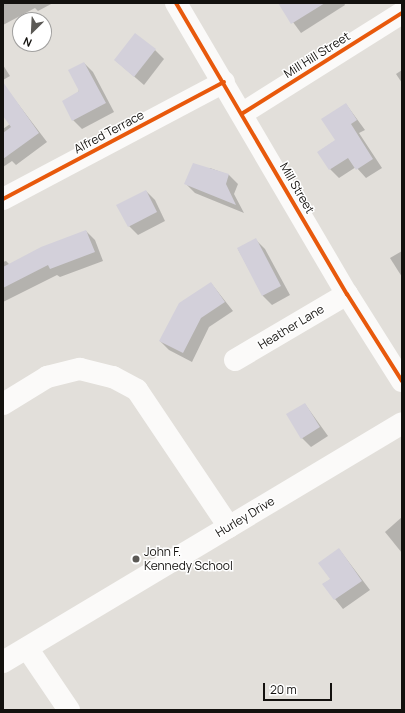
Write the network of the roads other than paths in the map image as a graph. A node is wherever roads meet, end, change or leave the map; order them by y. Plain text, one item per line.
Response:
1 (176, 3) edge
2 (402, 13) edge
3 (224, 82) junction
4 (243, 113) junction
5 (3, 199) edge
6 (347, 294) junction
7 (235, 360) dead end
8 (402, 381) edge
9 (3, 404) edge
10 (402, 423) edge
11 (230, 527) junction
12 (27, 648) junction
13 (5, 661) edge
14 (64, 708) edge

1 - 3 street, Mill Street
2 - 4 street, Mill Hill Street
3 - 4 street, Mill Street
3 - 5 street, Alfred Terrace
4 - 6 street, Mill Street
6 - 7 street, Heather Lane
6 - 8 street, Mill Street
9 - 11 street
10 - 11 street, Hurley Drive
11 - 12 street, Hurley Drive
12 - 13 street, Hurley Drive
12 - 14 street

